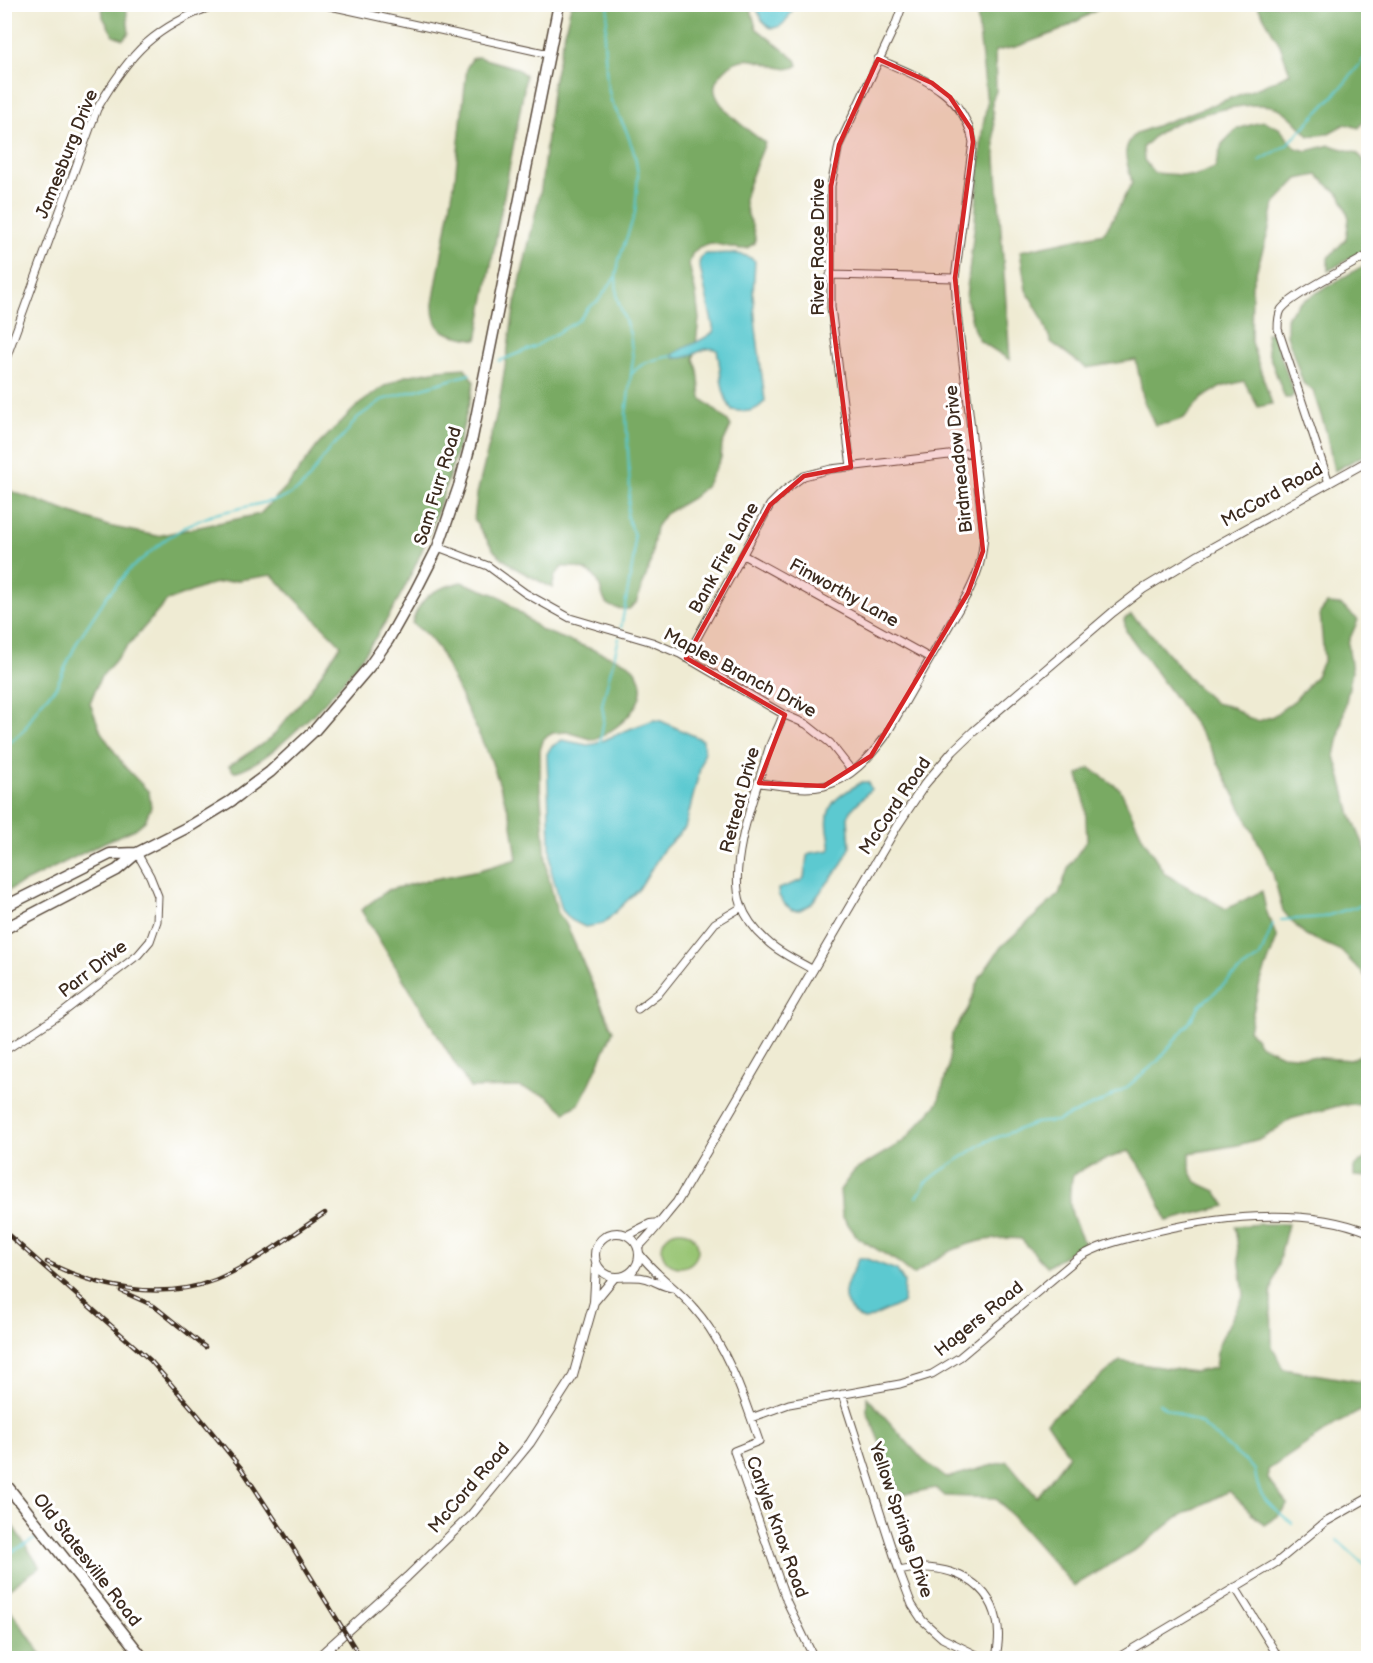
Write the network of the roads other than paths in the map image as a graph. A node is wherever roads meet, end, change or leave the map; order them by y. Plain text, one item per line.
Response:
1 (218, 4) edge
2 (321, 4) edge
3 (559, 4) edge
4 (903, 4) edge
5 (549, 54) junction
6 (878, 59) junction
7 (1368, 255) edge
8 (830, 274) junction
9 (955, 278) junction
10 (4, 364) edge
11 (974, 452) junction
12 (1368, 461) edge
13 (851, 467) junction
14 (1329, 483) junction
15 (438, 547) junction
16 (743, 555) junction
17 (686, 657) junction
18 (930, 658) junction
19 (783, 714) junction
20 (852, 771) junction
21 (759, 783) junction
22 (137, 853) junction
23 (4, 907) edge
24 (742, 907) junction
25 (4, 929) edge
26 (813, 970) junction
27 (638, 1008) dead end
28 (4, 1051) edge
29 (659, 1223) junction
30 (1368, 1232) edge
31 (628, 1235) junction
32 (638, 1250) junction
33 (596, 1265) junction
34 (623, 1277) junction
35 (614, 1278) junction
36 (672, 1288) junction
37 (594, 1302) junction
38 (842, 1394) junction
39 (751, 1418) junction
40 (4, 1482) edge
41 (1368, 1498) edge
42 (899, 1571) junction
43 (1236, 1587) junction
44 (143, 1659) edge
45 (317, 1659) edge
46 (814, 1659) edge
47 (983, 1659) edge
48 (996, 1659) edge
49 (1117, 1659) edge
50 (1279, 1659) edge

1 - 10 street, Jamesburg Drive
2 - 5 street
3 - 5 main road, Sam Furr Road
4 - 6 street, River Race Drive
5 - 15 main road, Sam Furr Road
6 - 8 street, River Race Drive
6 - 9 street, Birdmeadow Drive
7 - 14 street
8 - 9 street
8 - 13 street, River Race Drive
9 - 11 street, Birdmeadow Drive
11 - 13 street, Bank Fire Lane
11 - 18 street, Birdmeadow Drive
12 - 14 street, McCord Road
13 - 16 street, Bank Fire Lane
14 - 26 street, McCord Road
15 - 17 street, Maples Branch Drive
15 - 22 main road, Sam Furr Road
16 - 17 street, Bank Fire Lane
16 - 18 street, Finworthy Lane
17 - 19 street, Maples Branch Drive
18 - 20 street, Birdmeadow Drive
19 - 20 street, Maples Branch Drive
19 - 21 street, Retreat Drive
20 - 21 street, Birdmeadow Drive
21 - 24 street, Retreat Drive
22 - 23 main road, Sam Furr Road
22 - 25 main road, Sam Furr Road
22 - 28 street, Parr Drive
24 - 26 street, Retreat Drive
24 - 27 street
26 - 29 street, McCord Road
29 - 31 street, McCord Road
29 - 32 street, McCord Road
30 - 38 street, Hagers Road
31 - 32 street
31 - 33 street, McCord Road
32 - 34 street, McCord Road
32 - 36 street
33 - 35 street
33 - 37 street, McCord Road
34 - 35 street
34 - 36 street
35 - 37 street, McCord Road
36 - 39 street
37 - 45 street, McCord Road
38 - 39 street, Hagers Road
38 - 42 street, Yellow Springs Drive
39 - 46 street, Carlyle Knox Road
40 - 44 main road, Old Statesville Road
41 - 43 street
42 - 47 street, Yellow Springs Drive
42 - 48 street
43 - 49 street
43 - 50 street

